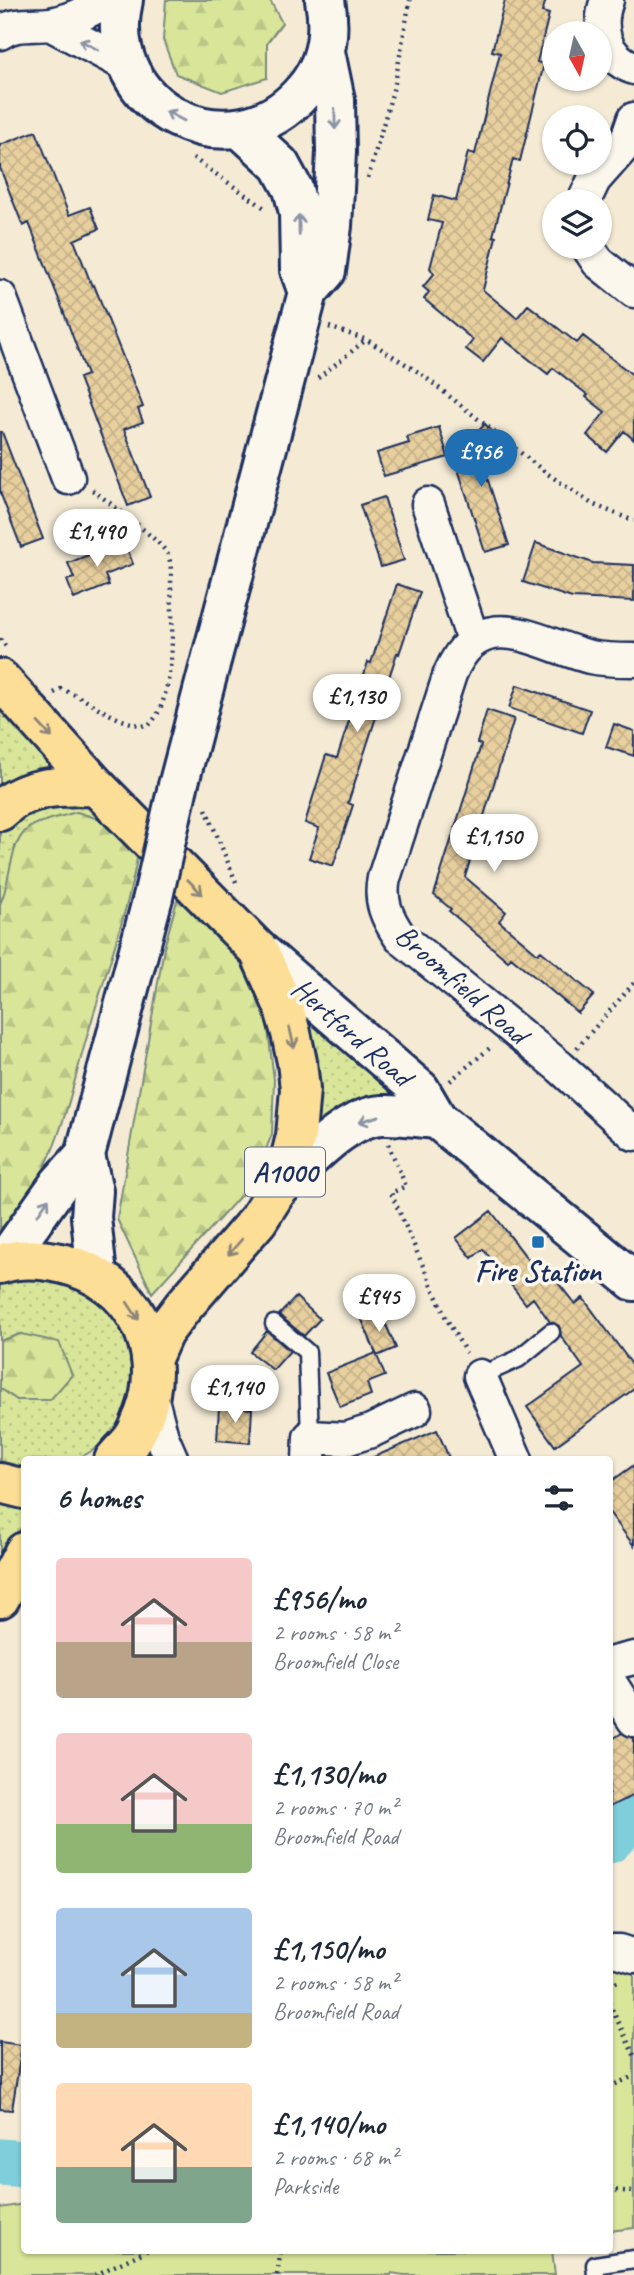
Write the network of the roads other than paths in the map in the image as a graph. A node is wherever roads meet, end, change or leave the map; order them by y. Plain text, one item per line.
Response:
1 (108, 0) edge
2 (123, 0) edge
3 (607, 0) edge
4 (329, 18) edge
5 (50, 24) junction
6 (0, 33) edge
7 (128, 66) junction
8 (634, 68) edge
9 (634, 120) edge
10 (240, 128) junction
11 (590, 189) edge
12 (596, 259) edge
13 (634, 291) edge
14 (307, 292) junction
15 (0, 297) edge
16 (68, 478) road end
17 (428, 504) dead end
18 (473, 640) junction
19 (634, 660) edge
20 (0, 679) edge
21 (96, 786) junction
22 (0, 811) edge
23 (259, 951) junction
24 (437, 1119) junction
25 (634, 1135) edge
26 (85, 1155) junction
27 (277, 1190) junction
28 (2, 1263) edge
29 (97, 1276) junction
30 (634, 1281) edge
31 (274, 1324) dead end
32 (551, 1332) dead end
33 (152, 1358) junction
34 (480, 1376) joint
35 (151, 1396) junction
36 (415, 1410) dead end
37 (309, 1448) edge
38 (117, 1456) edge
39 (170, 1456) edge
40 (514, 1456) edge
41 (0, 1483) edge
42 (21, 1488) edge
43 (21, 1558) edge
44 (0, 1598) edge
45 (634, 1658) edge
46 (613, 1663) edge
47 (613, 1688) edge
48 (634, 1720) edge
49 (613, 1951) edge
50 (634, 1956) edge
51 (634, 2259) edge
52 (596, 2275) edge

1 - 5 street
2 - 7 main road
3 - 8 street
4 - 10 main road
4 -> 14 main road
5 - 6 street
7 -> 5 street
10 -> 7 main road
9 - 11 street
14 -> 10 main road
12 - 13 street
14 - 26 main road, bridge
15 - 16 street
17 - 18 street
18 - 19 street
18 - 25 street, Broomfield Road
20 -> 21 main road, A1000
21 - 22 main road
21 -> 23 main road, A1000
23 - 24 main road, Hertford Road
23 -> 27 main road, A1000
24 -> 27 main road, Hertford Road
24 - 30 main road, Hertford Road
28 -> 26 main road
26 - 29 main road
27 -> 33 main road, A1000
28 - 29 main road
29 -> 33 main road
31 - 37 lane
32 - 34 lane
33 - 35 main road
34 - 40 street
35 - 38 main road
35 - 39 street
36 - 37 street
41 - 42 main road
43 - 44 main road
45 - 46 street
47 - 48 street
49 - 50 street
51 - 52 lane

